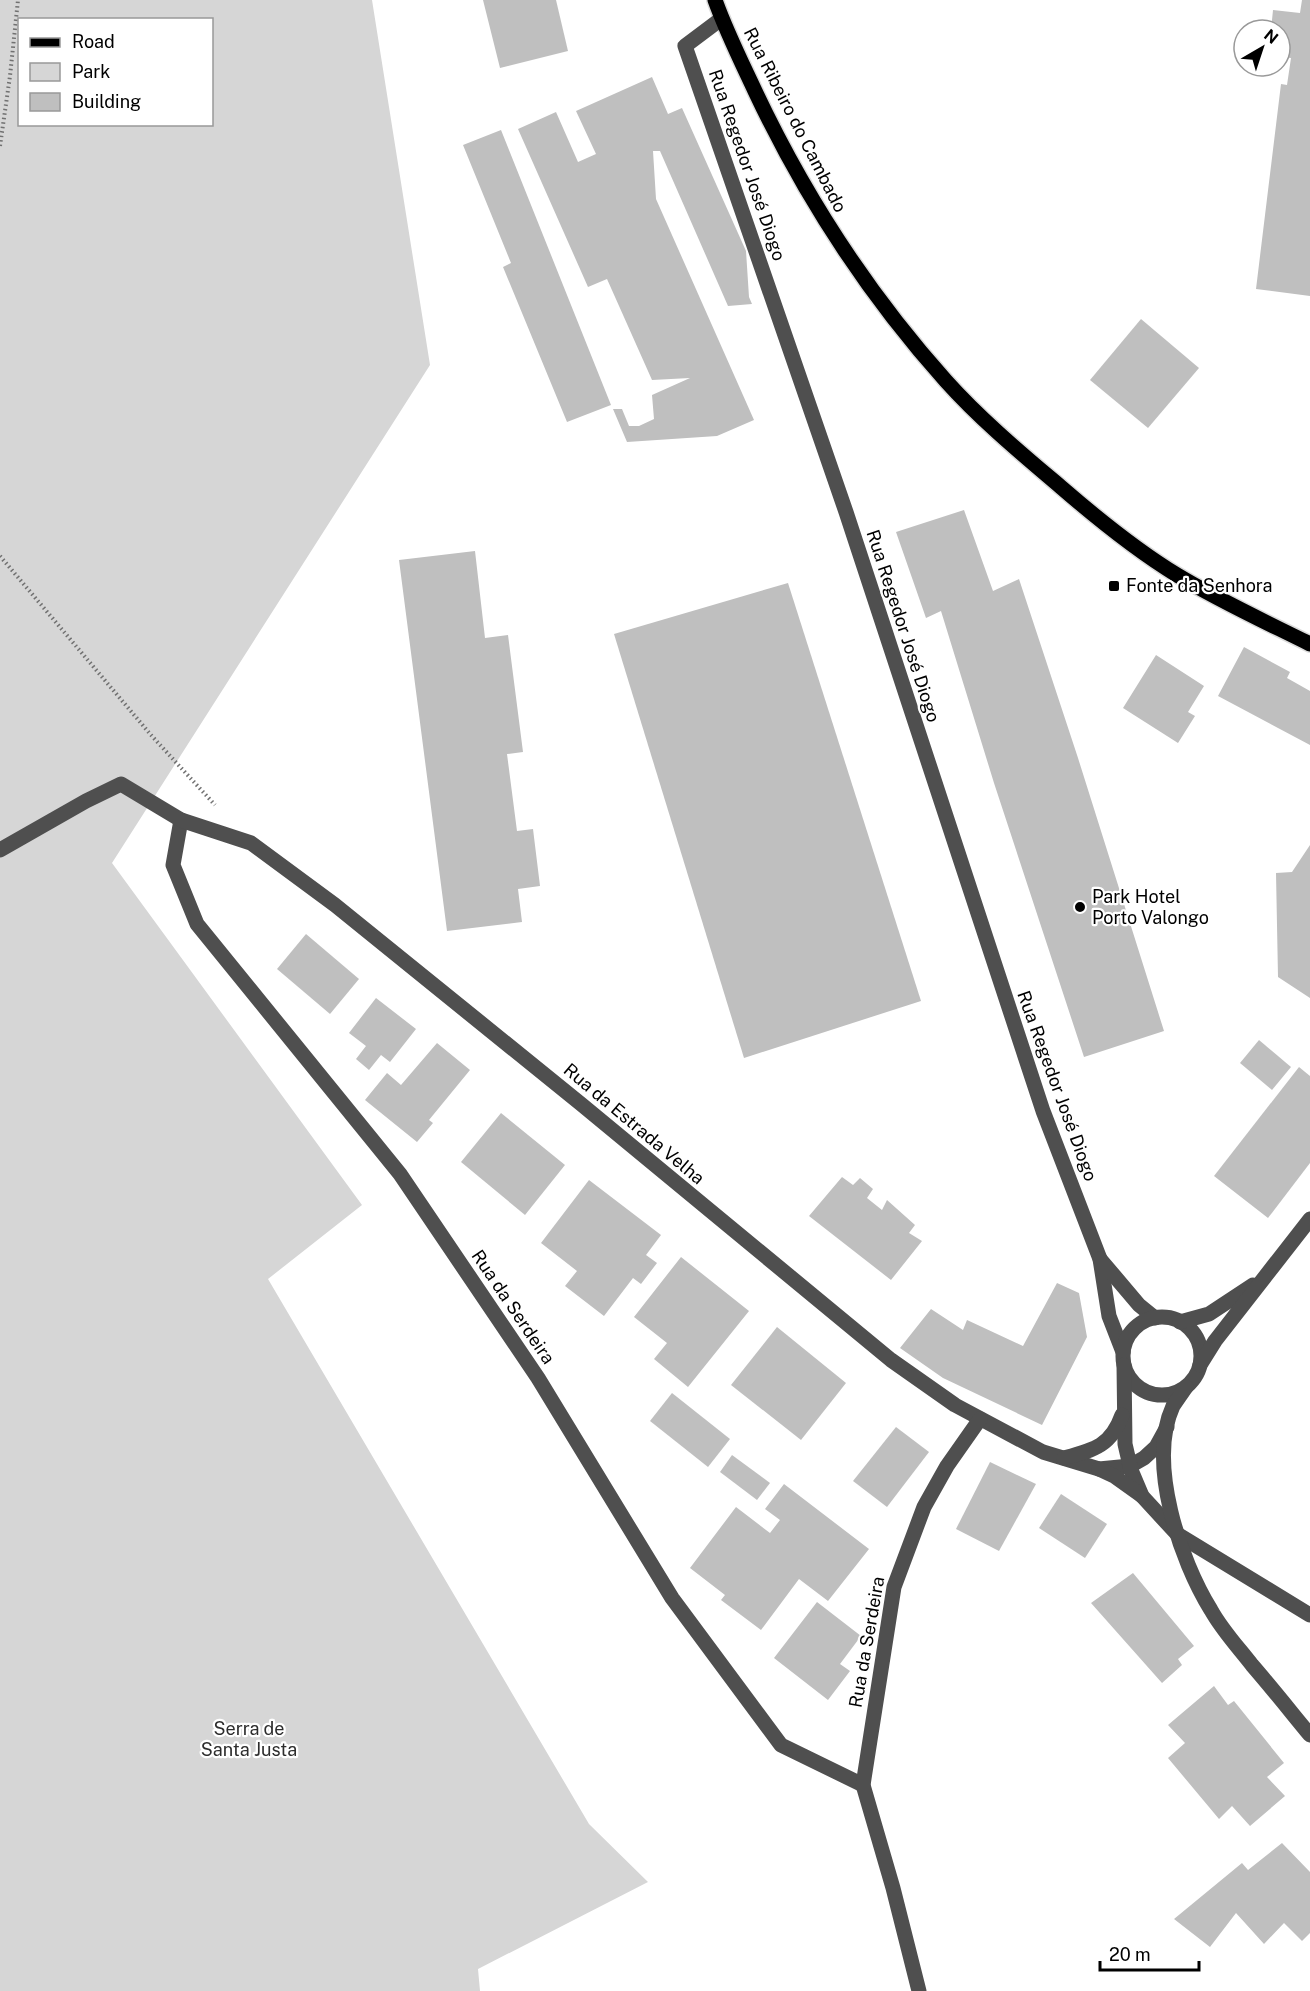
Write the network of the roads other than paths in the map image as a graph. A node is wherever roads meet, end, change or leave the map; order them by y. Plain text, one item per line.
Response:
1 (715, 0) edge
2 (722, 19) junction
3 (1310, 644) edge
4 (181, 820) junction
5 (0, 850) edge
6 (1310, 1219) edge
7 (1100, 1259) junction
8 (1277, 1262) junction
9 (1155, 1318) junction
10 (1180, 1322) junction
11 (1123, 1359) junction
12 (1200, 1365) junction
13 (1186, 1387) junction
14 (1124, 1411) junction
15 (980, 1419) junction
16 (1167, 1427) junction
17 (1064, 1458) junction
18 (1130, 1466) junction
19 (1099, 1469) junction
20 (1143, 1496) junction
21 (1178, 1534) junction
22 (1310, 1615) edge
23 (1310, 1735) edge
24 (862, 1785) junction
25 (919, 1991) edge

1 - 2 main road, Rua Ribeiro do Cambado
2 - 3 main road, Rua Ribeiro do Cambado
2 - 7 street, Rua Regedor José Diogo
4 - 5 street, Rua da Estrada Velha
4 - 15 street, Rua da Estrada Velha
4 - 24 street, Rua da Serdeira
6 - 8 street
7 - 9 street, Rua Regedor José Diogo
7 - 11 street, Rua Regedor José Diogo
8 - 10 street
8 - 12 street
9 - 10 street
9 - 11 street
10 - 12 street
11 - 13 street
11 - 14 street
12 - 13 street
13 - 16 street
14 - 17 street
14 - 18 street
15 - 17 street, Rua da Estrada Velha
15 - 24 street, Rua da Serdeira
16 - 18 street
16 - 21 street
17 - 19 street, Rua da Estrada Velha
18 - 19 street, Rua da Estrada Velha
18 - 20 street
19 - 20 street, Rua da Estrada Velha
20 - 21 street
21 - 22 street
21 - 23 street
24 - 25 street, Rua da Serdeira

